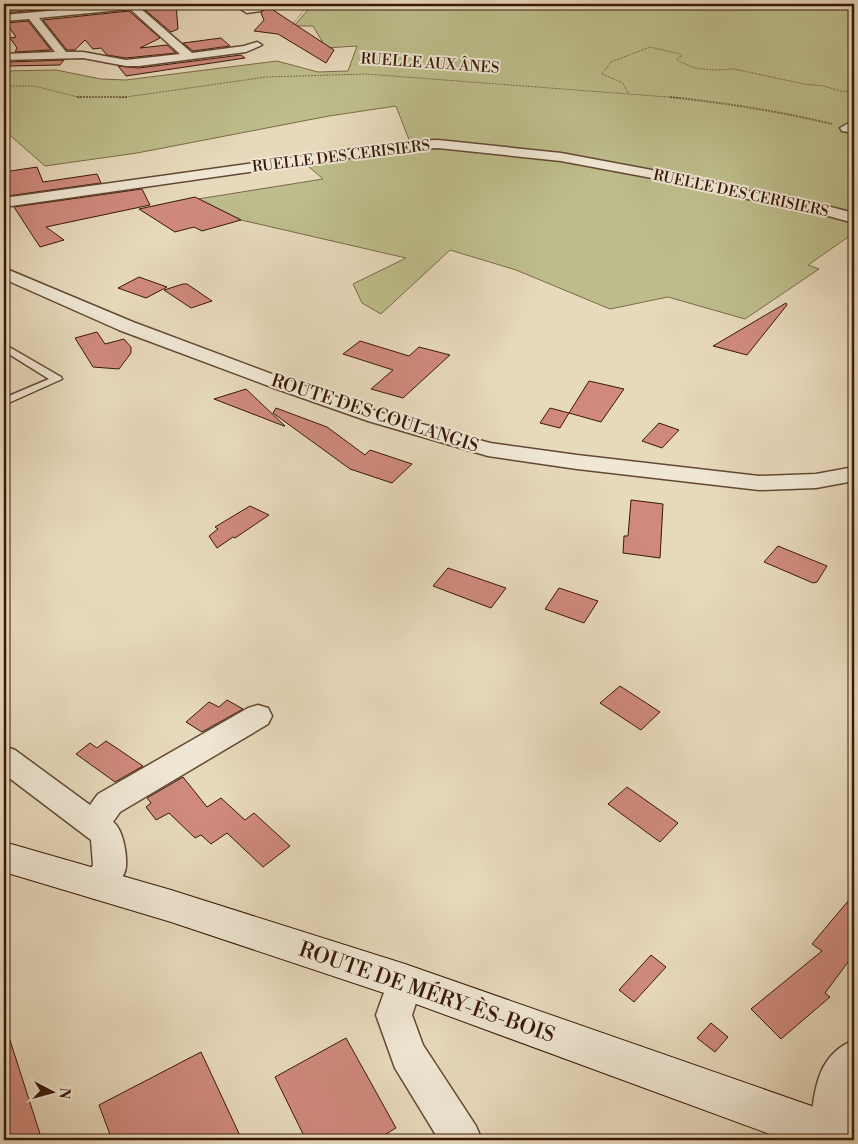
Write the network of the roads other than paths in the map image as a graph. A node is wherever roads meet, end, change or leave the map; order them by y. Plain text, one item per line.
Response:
1 (153, 4) edge
2 (262, 4) edge
3 (132, 6) junction
4 (247, 10) dead end
5 (32, 16) junction
6 (4, 18) edge
7 (257, 45) dead end
8 (63, 55) junction
9 (190, 57) junction
10 (4, 58) edge
11 (4, 203) edge
12 (854, 218) edge
13 (4, 273) edge
14 (4, 347) edge
15 (4, 402) edge
16 (854, 474) edge
17 (258, 716) dead end
18 (4, 758) edge
19 (94, 825) junction
20 (4, 857) edge
21 (98, 885) junction
22 (405, 982) junction
23 (854, 1059) edge
24 (837, 1137) edge
25 (462, 1140) edge

1 - 3 street
2 - 4 street
3 - 5 street
3 - 9 street
5 - 6 street
5 - 8 street
7 - 9 street
8 - 9 street
8 - 10 street
11 - 12 street, RUELLE DES CERISIERS
13 - 16 street, ROUTE DES COULANGIS
14 - 15 lane
17 - 19 street
18 - 19 street
19 - 21 street
20 - 21 street, ROUTE DE MÉRY-ÈS-BOIS
21 - 22 street, ROUTE DE MÉRY-ÈS-BOIS
22 - 24 street, ROUTE DE MÉRY-ÈS-BOIS
22 - 25 street
23 - 24 street

